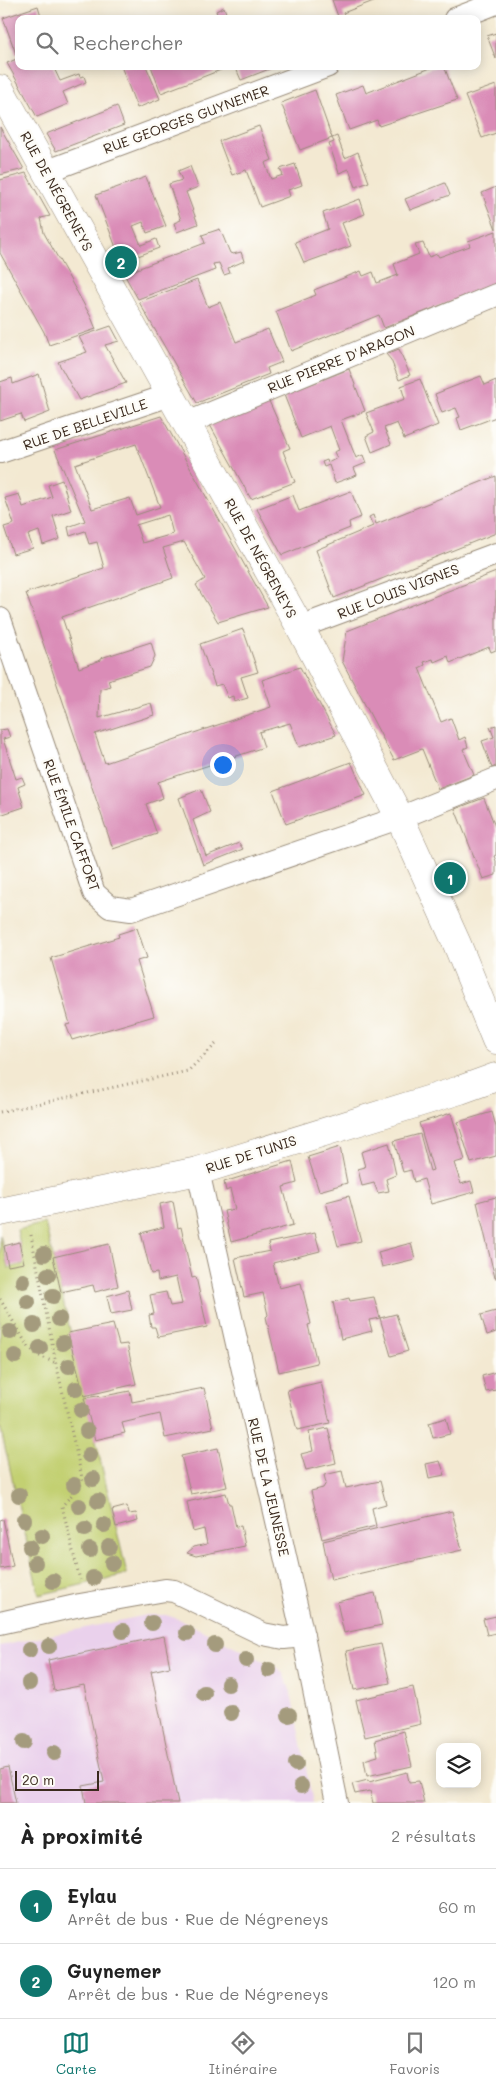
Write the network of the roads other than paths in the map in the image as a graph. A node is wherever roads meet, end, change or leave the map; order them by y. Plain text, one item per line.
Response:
1 (496, 3) edge
2 (465, 15) edge
3 (317, 70) edge
4 (0, 89) edge
5 (45, 172) junction
6 (496, 295) edge
7 (168, 393) junction
8 (185, 424) junction
9 (0, 452) edge
10 (496, 554) edge
11 (0, 620) edge
12 (300, 627) junction
13 (496, 779) edge
14 (400, 818) junction
15 (496, 1040) edge
16 (496, 1077) edge
17 (198, 1171) junction
18 (12, 1210) edge
19 (0, 1623) edge
20 (303, 1636) junction
21 (337, 1803) edge

1 - 2 street
3 - 5 street, RUE GEORGES GUYNEMER
4 - 5 street, RUE DE NÉGRENEYS
5 - 7 street, RUE DE NÉGRENEYS
6 - 8 street, RUE PIERRE D'ARAGON
7 - 8 street, RUE DE NÉGRENEYS
7 - 9 street, RUE DE BELLEVILLE
8 - 12 street, RUE DE NÉGRENEYS
10 - 12 street, RUE LOUIS VIGNES
11 - 14 street, RUE ÉMILE CAFFORT
12 - 14 street, RUE DE NÉGRENEYS
13 - 14 street, RUE ÉMILE CAFFORT
14 - 15 street, RUE DE NÉGRENEYS
16 - 17 street, RUE DE TUNIS
17 - 18 street, RUE DE TUNIS
17 - 20 street, RUE DE LA JEUNESSE
19 - 20 street
20 - 21 street, RUE DE LA JEUNESSE

